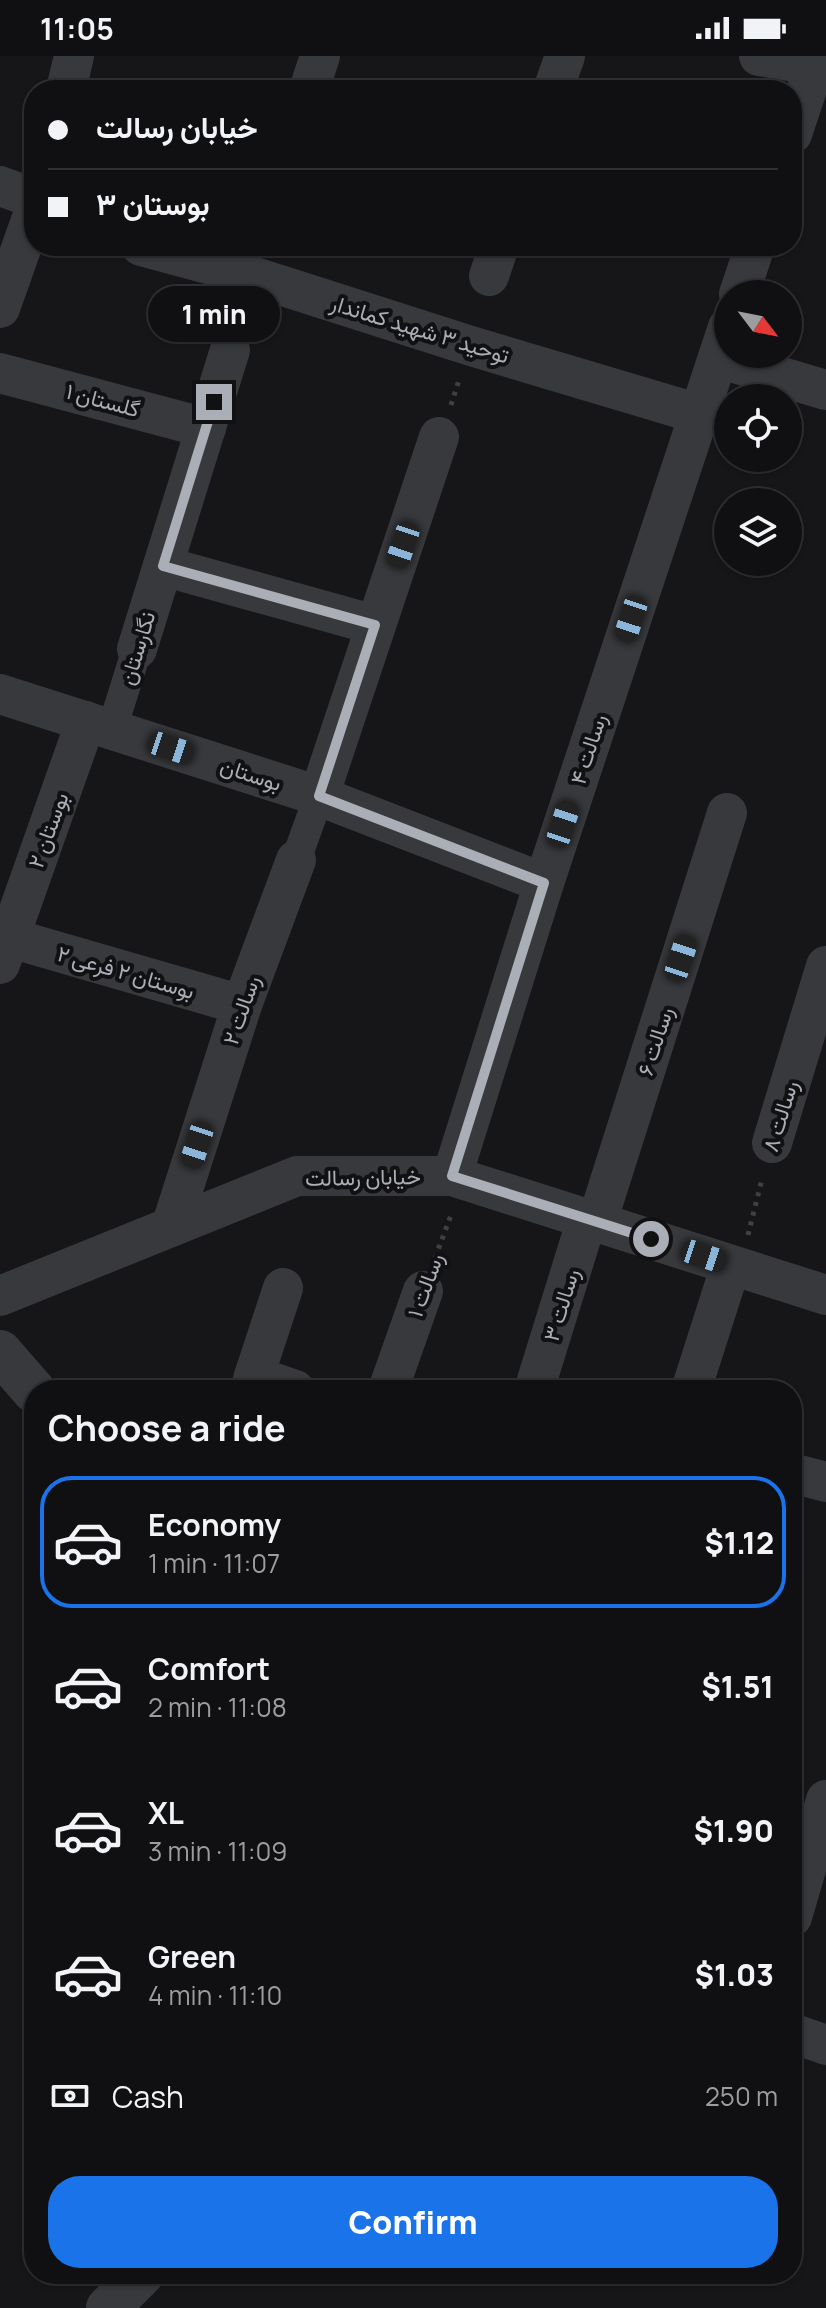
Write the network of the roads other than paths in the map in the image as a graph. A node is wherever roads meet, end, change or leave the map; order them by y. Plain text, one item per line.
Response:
1 (74, 56) edge
2 (320, 56) edge
3 (565, 56) edge
4 (759, 56) edge
5 (820, 62) edge
6 (68, 80) edge
7 (312, 80) edge
8 (557, 80) edge
9 (802, 108) edge
10 (0, 186) edge
11 (24, 204) edge
12 (24, 240) edge
13 (178, 256) edge
14 (752, 256) edge
15 (744, 280) edge
16 (0, 308) edge
17 (230, 350) dead end
18 (714, 368) edge
19 (779, 368) edge
20 (0, 373) edge
21 (826, 390) edge
22 (699, 414) junction
23 (206, 428) junction
24 (439, 437) dead end
25 (163, 566) junction
26 (375, 625) junction
27 (137, 649) joint
28 (0, 694) edge
29 (99, 725) junction
30 (319, 796) junction
31 (727, 813) dead end
32 (296, 860) joint
33 (544, 883) junction
34 (3, 946) edge
35 (826, 966) edge
36 (242, 1005) junction
37 (772, 1143) road end
38 (458, 1178) junction
39 (592, 1221) junction
40 (171, 1227) junction
41 (735, 1266) junction
42 (283, 1288) dead end
43 (423, 1291) road end
44 (826, 1295) edge
45 (0, 1296) edge
46 (0, 1352) edge
47 (24, 1380) edge
48 (253, 1380) edge
49 (392, 1380) edge
50 (537, 1380) edge
51 (695, 1380) edge
52 (802, 1476) edge
53 (826, 1482) edge
54 (826, 1800) edge
55 (802, 1883) edge
56 (802, 2037) edge
57 (826, 2045) edge
58 (132, 2284) edge
59 (108, 2308) edge

1 - 6 street
2 - 7 street
3 - 8 street
4 - 5 street
5 - 9 street
10 - 11 street
12 - 16 street
13 - 22 street, توحید ۳ شهید کماندار
14 - 15 street
17 - 23 street, نگارستان
18 - 22 street, رسالت ۴
19 - 21 street
20 - 23 street, گلستان ۱
22 - 33 street, رسالت ۴
23 - 25 street, نگارستان
24 - 26 street
25 - 26 street
25 - 27 street, نگارستان
26 - 30 street
27 - 29 street, نگارستان
28 - 29 street, بوستان
29 - 30 street, بوستان
29 - 34 street, بوستان ۲
30 - 32 street, رسالت ۲
30 - 33 street, بوستان
31 - 39 street, رسالت ۶
32 - 36 street, رسالت ۲
33 - 38 street, رسالت ۴
34 - 36 street, بوستان ۲ فرعی ۲
35 - 37 street, رسالت ۸
36 - 40 street, رسالت ۲
38 - 39 street, خیابان رسالت
38 - 40 street, خیابان رسالت
39 - 41 street, خیابان رسالت
39 - 50 street, رسالت ۳
40 - 45 street, خیابان رسالت
41 - 44 street, خیابان رسالت
41 - 51 street
42 - 48 street
43 - 49 street, رسالت ۱
46 - 47 street
52 - 53 street
54 - 55 street
56 - 57 street
58 - 59 street

